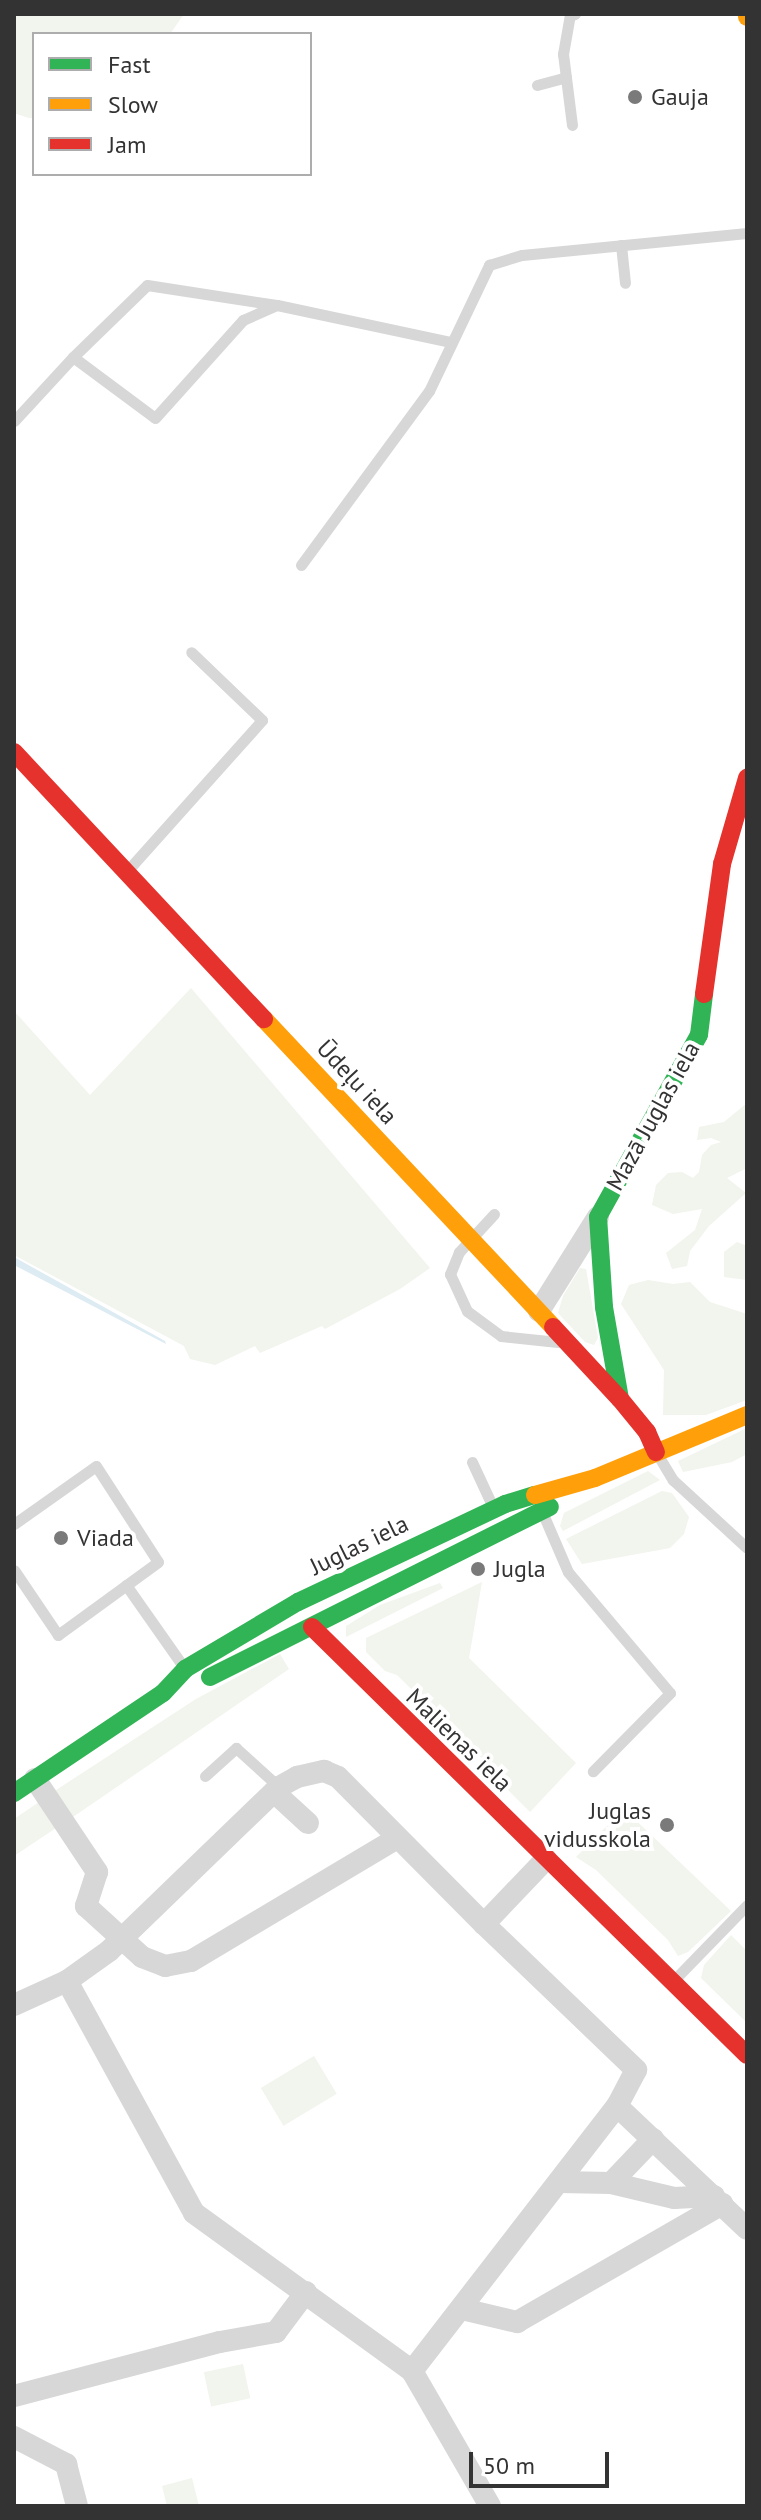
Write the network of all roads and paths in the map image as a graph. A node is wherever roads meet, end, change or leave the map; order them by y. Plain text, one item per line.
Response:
1 (575, 14) edge
2 (566, 77) junction
3 (537, 85) dead end
4 (572, 125) dead end
5 (747, 233) edge
6 (621, 245) junction
7 (625, 283) dead end
8 (277, 305) junction
9 (451, 342) junction
10 (73, 357) junction
11 (14, 421) edge
12 (301, 565) dead end
13 (191, 652) dead end
14 (14, 752) edge
15 (747, 778) edge
16 (128, 871) junction
17 (494, 1214) dead end
18 (598, 1217) junction
19 (469, 1238) junction
20 (539, 1311) junction
21 (567, 1341) junction
22 (620, 1399) junction
23 (747, 1415) edge
24 (656, 1452) junction
25 (472, 1462) dead end
26 (595, 1478) junction
27 (494, 1509) junction
28 (542, 1512) junction
29 (14, 1524) edge
30 (747, 1548) edge
31 (14, 1570) edge
32 (126, 1585) junction
33 (298, 1602) junction
34 (312, 1627) junction
35 (185, 1669) junction
36 (163, 1693) junction
37 (593, 1771) dead end
38 (205, 1776) dead end
39 (35, 1779) junction
40 (277, 1789) junction
41 (14, 1793) edge
42 (308, 1823) dead end
43 (396, 1839) junction
44 (546, 1859) junction
45 (747, 1905) edge
46 (484, 1924) junction
47 (121, 1940) junction
48 (67, 1981) junction
49 (673, 1981) junction
50 (14, 2005) edge
51 (747, 2055) edge
52 (617, 2106) junction
53 (653, 2139) junction
54 (559, 2182) junction
55 (611, 2183) junction
56 (718, 2200) junction
57 (747, 2229) edge
58 (306, 2292) junction
59 (462, 2309) junction
60 (412, 2371) junction
61 (14, 2396) edge
62 (14, 2437) edge
63 (77, 2506) edge
64 (490, 2506) edge

1 - 2 lane
2 - 3 lane
2 - 4 lane
5 - 6 lane
6 - 7 lane
6 - 9 lane
8 - 9 lane
8 - 10 lane
8 - 10 lane
9 - 12 lane
10 - 11 lane
13 - 16 lane
14 - 16 street, Ūdeļu iela
15 - 18 street, Mazā Juglas iela
16 - 19 street, Ūdeļu iela
17 - 19 lane
18 - 20 street, Mazā Juglas iela
18 - 22 street, Mazā Juglas iela
19 - 20 street, Ūdeļu iela
19 - 21 lane
20 - 21 street, Ūdeļu iela
21 - 22 street, Ūdeļu iela
22 - 24 street, Ūdeļu iela
23 - 24 street, Juglas iela
24 - 26 street, Juglas iela
24 - 30 lane
25 - 27 lane
26 - 27 street, Juglas iela
26 - 28 street, Juglas iela
27 - 33 street, Juglas iela
28 - 34 street, Juglas iela
28 - 37 lane
29 - 32 lane
31 - 32 lane
32 - 35 lane
33 - 34 street, Malienas iela
33 - 35 street, Juglas iela
34 - 36 street, Juglas iela
34 - 44 street, Malienas iela
35 - 36 street, Juglas iela
36 - 39 street, Juglas iela
38 - 40 lane
39 - 41 street, Juglas iela
39 - 47 street
40 - 42 street
40 - 43 street
40 - 47 street
43 - 46 street
43 - 47 street
44 - 46 street
44 - 49 street, Malienas iela
45 - 49 lane
46 - 52 street
47 - 48 street
48 - 50 street
48 - 58 street
49 - 51 street, Malienas iela
52 - 53 street
52 - 54 street
53 - 55 street
53 - 56 street
54 - 55 street
54 - 59 street
55 - 56 street
56 - 57 street
56 - 59 street
58 - 60 street
58 - 61 street
59 - 60 street
60 - 64 street
62 - 63 street

